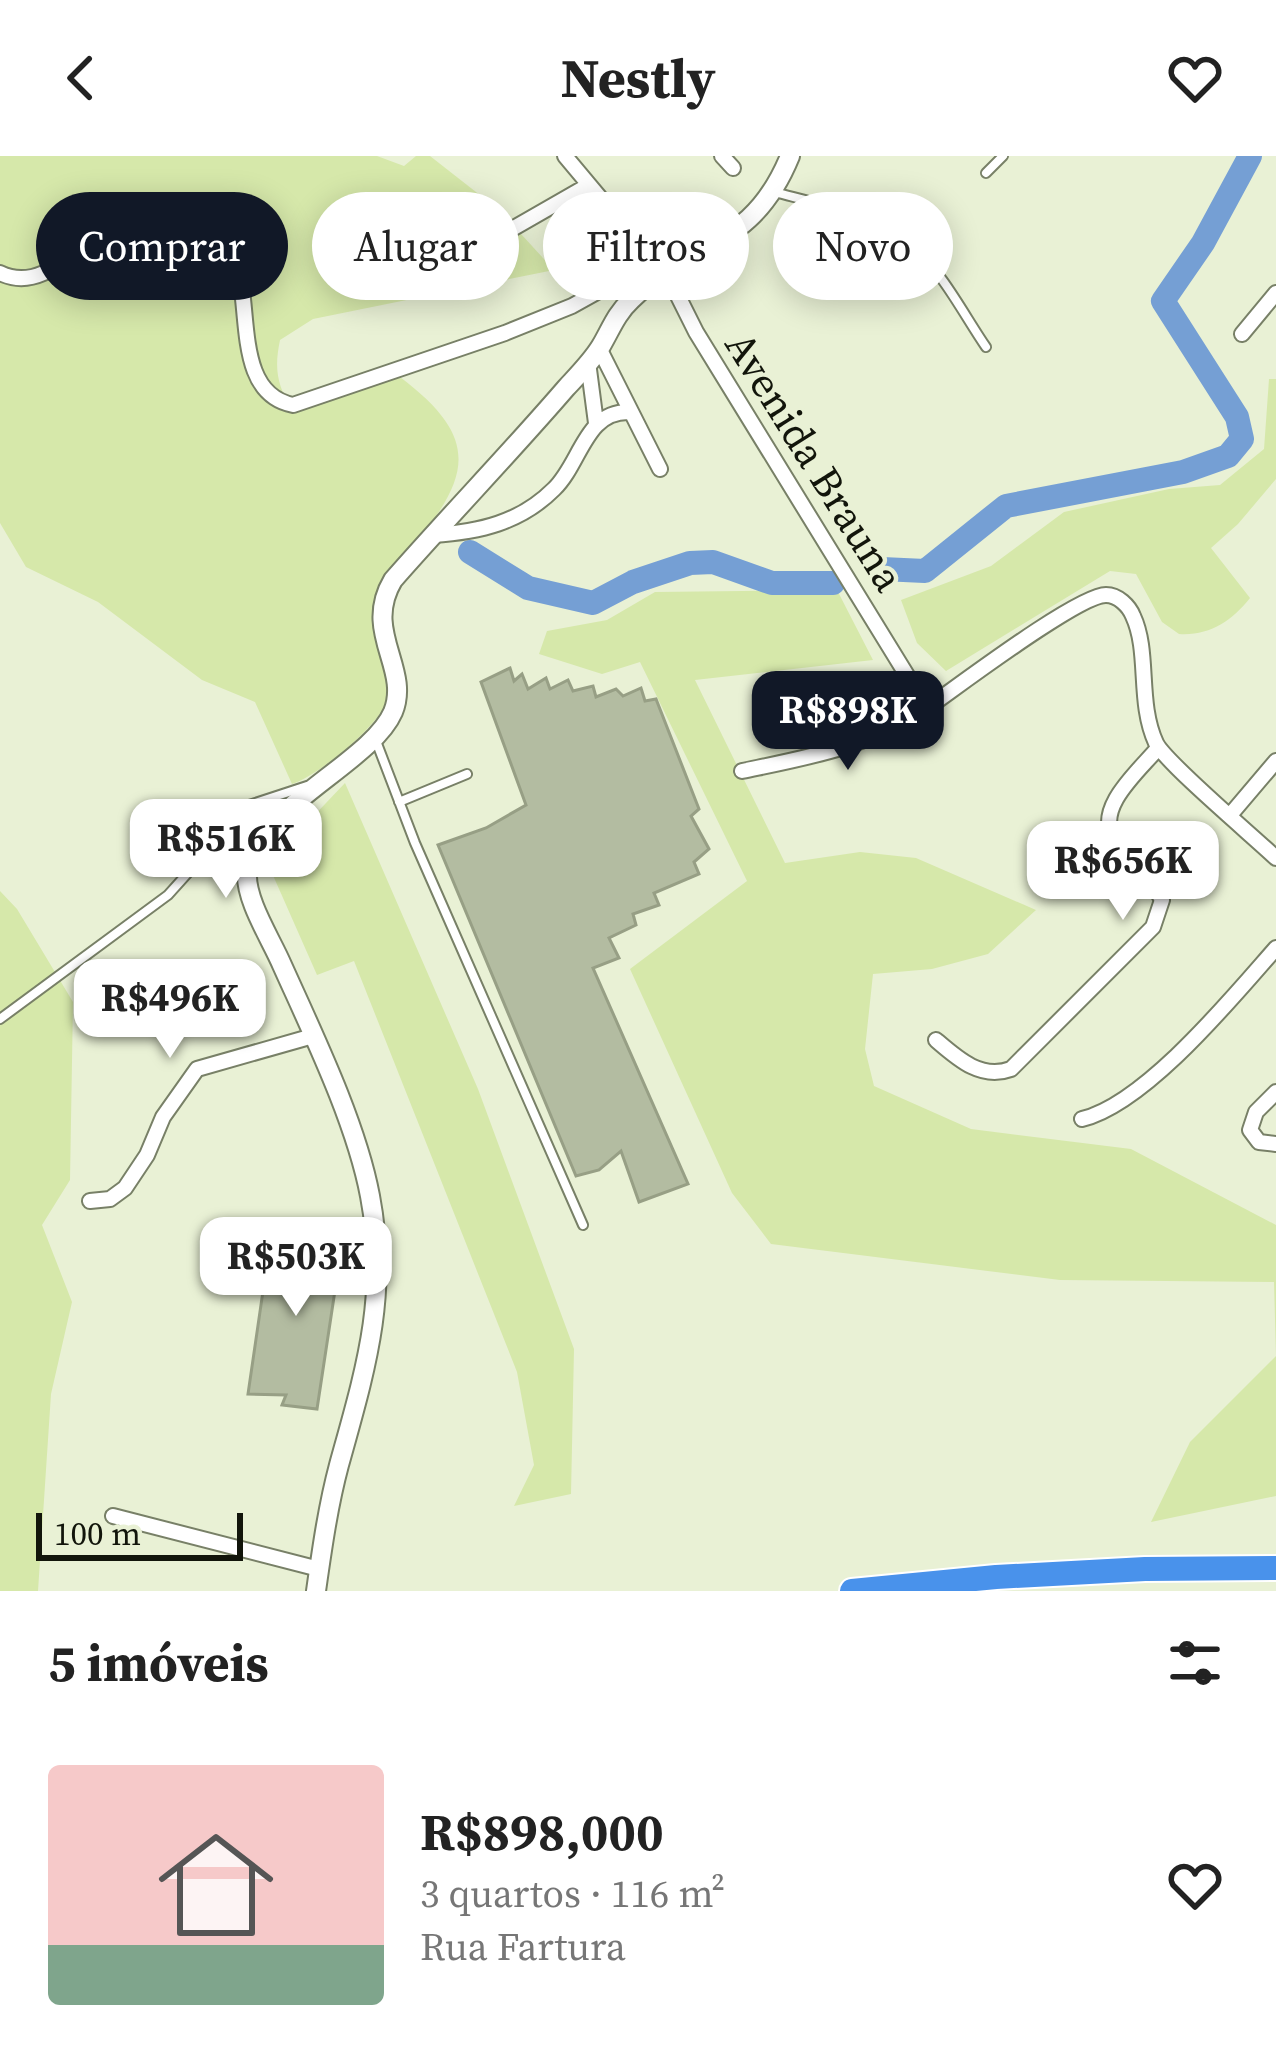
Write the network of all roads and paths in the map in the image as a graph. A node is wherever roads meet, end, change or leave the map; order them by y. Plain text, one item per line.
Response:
1 (565, 156) edge
2 (790, 156) edge
3 (1003, 156) edge
4 (986, 173) dead end
5 (587, 186) junction
6 (774, 191) junction
7 (592, 192) edge
8 (749, 222) edge
9 (519, 225) edge
10 (0, 273) edge
11 (1276, 293) edge
12 (586, 300) edge
13 (631, 300) edge
14 (678, 300) edge
15 (1242, 334) dead end
16 (986, 347) dead end
17 (594, 355) junction
18 (629, 412) junction
19 (596, 423) junction
20 (660, 469) dead end
21 (433, 535) junction
22 (927, 709) junction
23 (374, 738) junction
24 (1157, 748) junction
25 (1276, 761) edge
26 (742, 771) dead end
27 (467, 774) dead end
28 (314, 785) junction
29 (398, 802) junction
30 (1231, 814) junction
31 (1276, 858) edge
32 (1276, 948) edge
33 (0, 1019) edge
34 (314, 1036) junction
35 (936, 1040) dead end
36 (1276, 1092) edge
37 (1082, 1119) dead end
38 (1276, 1144) edge
39 (90, 1201) dead end
40 (583, 1225) dead end
41 (113, 1516) dead end
42 (1273, 1567) edge
43 (319, 1569) junction
44 (316, 1591) edge
45 (853, 1591) edge

1 - 5 street, Avenida Brauna
2 - 6 street
3 - 4 lane
5 - 7 street, Avenida Brauna
5 - 9 street
6 - 8 street
6 - 16 lane
10 - 12 street
11 - 15 street
13 - 17 street
14 - 22 street, Avenida Brauna
17 - 18 street
17 - 19 street
17 - 21 street
18 - 19 street
18 - 20 street
19 - 21 street
21 - 23 street
22 - 24 street
22 - 26 street
23 - 28 street
23 - 29 lane
24 - 30 street
24 - 35 street
25 - 30 street
27 - 29 lane
28 - 33 lane
28 - 34 street
29 - 40 lane
30 - 31 street
32 - 37 street
34 - 39 street
34 - 43 street
36 - 38 street
41 - 43 street
42 - 45 highway
43 - 44 street

